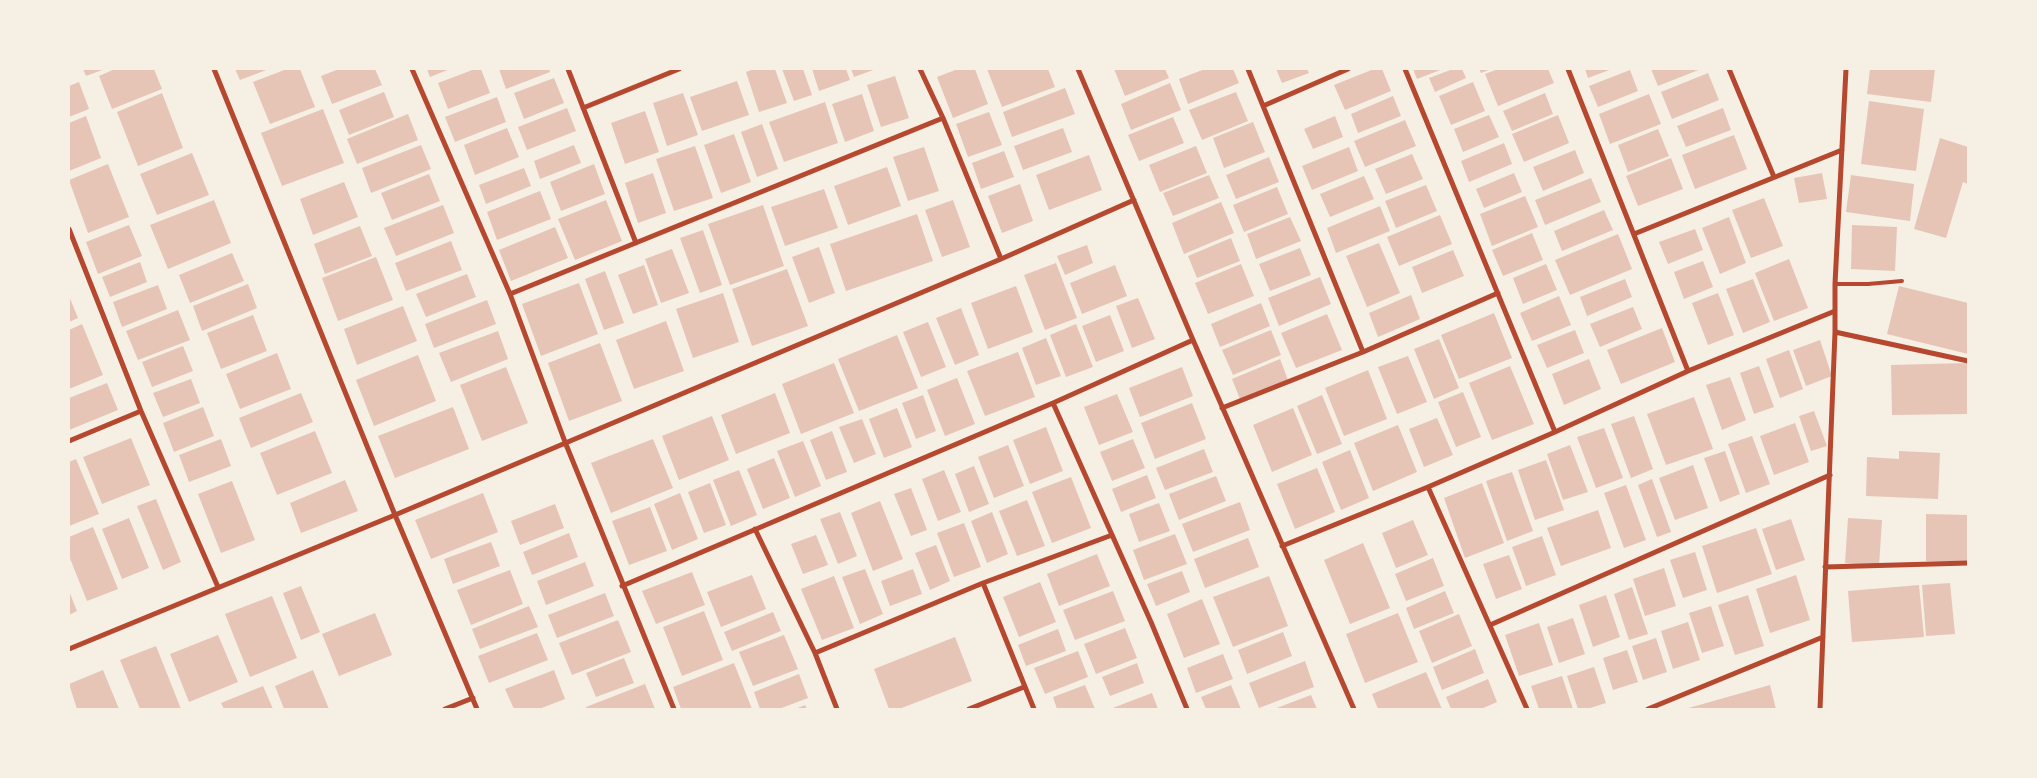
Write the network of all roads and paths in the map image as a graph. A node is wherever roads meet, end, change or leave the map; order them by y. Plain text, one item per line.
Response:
1 (214, 69) edge
2 (412, 69) edge
3 (568, 69) edge
4 (679, 69) edge
5 (920, 69) edge
6 (1078, 69) edge
7 (1248, 69) edge
8 (1348, 69) edge
9 (1405, 69) edge
10 (1568, 69) edge
11 (1729, 69) edge
12 (1846, 69) edge
13 (1263, 106) junction
14 (583, 108) junction
15 (943, 118) junction
16 (1842, 150) junction
17 (1774, 176) junction
18 (1134, 200) junction
19 (69, 229) edge
20 (1634, 234) junction
21 (636, 243) junction
22 (1001, 259) junction
23 (1902, 281) dead end
24 (1835, 284) junction
25 (1498, 293) junction
26 (510, 294) junction
27 (1835, 311) junction
28 (1835, 332) junction
29 (1193, 340) junction
30 (1363, 352) junction
31 (1968, 361) edge
32 (1688, 371) junction
33 (1053, 403) junction
34 (1222, 408) junction
35 (141, 412) junction
36 (1555, 432) junction
37 (69, 441) edge
38 (565, 442) junction
39 (1830, 475) junction
40 (1428, 488) junction
41 (396, 515) junction
42 (755, 529) junction
43 (1112, 535) junction
44 (1282, 546) junction
45 (1968, 563) edge
46 (1825, 566) junction
47 (982, 583) junction
48 (622, 586) junction
49 (218, 587) junction
50 (1490, 625) junction
51 (1823, 637) junction
52 (69, 649) edge
53 (814, 653) junction
54 (1024, 687) junction
55 (473, 698) junction
56 (445, 709) edge
57 (477, 709) edge
58 (674, 709) edge
59 (837, 709) edge
60 (969, 709) edge
61 (1034, 709) edge
62 (1187, 709) edge
63 (1354, 709) edge
64 (1527, 709) edge
65 (1648, 709) edge
66 (1820, 709) edge

1 - 41 street
2 - 26 street
3 - 14 street
4 - 14 street
5 - 15 street
6 - 18 street
7 - 13 street
8 - 13 street
9 - 25 street
10 - 20 street
11 - 17 street
12 - 16 street
13 - 30 street
14 - 21 street
15 - 21 street
15 - 22 street
16 - 17 street
16 - 24 street
17 - 20 street
18 - 22 street
18 - 29 street
19 - 35 street
20 - 32 street
21 - 26 street
22 - 38 street
23 - 24 lane
24 - 27 street
25 - 30 street
25 - 36 street
26 - 38 street
27 - 28 street
27 - 32 street
28 - 31 street
28 - 39 street
29 - 33 street
29 - 34 street
30 - 34 street
32 - 36 street
33 - 42 street
33 - 43 street
34 - 44 street
35 - 37 street
35 - 49 street
36 - 40 street
38 - 41 street
38 - 48 street
39 - 46 street
39 - 50 street
40 - 44 street
40 - 50 street
41 - 49 street
41 - 55 street
42 - 48 street
42 - 53 street
43 - 47 street
43 - 62 street
44 - 63 street
45 - 46 street
46 - 51 street
47 - 53 street
47 - 54 street
48 - 58 street
49 - 52 street
50 - 64 street
51 - 65 street
51 - 66 street
53 - 59 street
54 - 60 street
54 - 61 street
55 - 56 street
55 - 57 street

